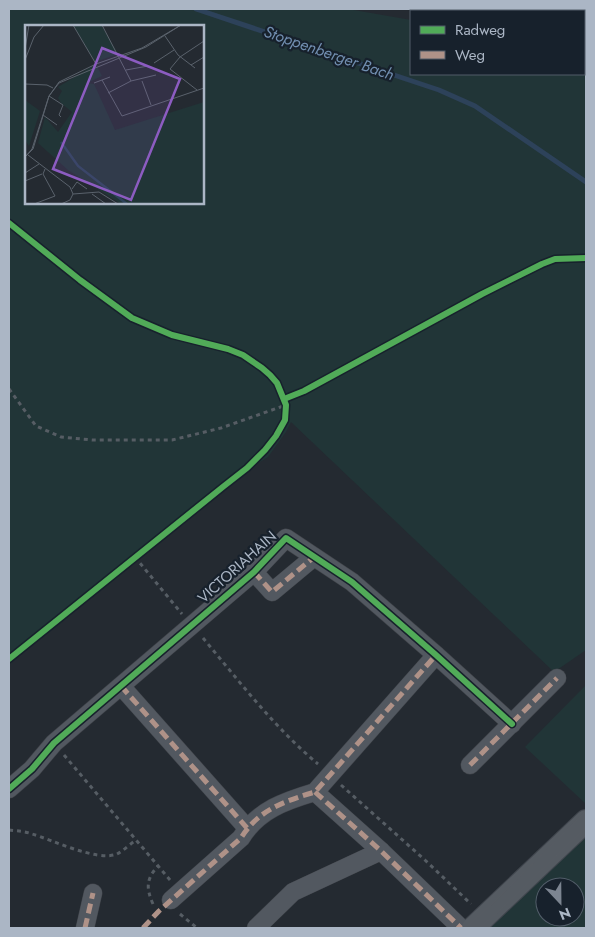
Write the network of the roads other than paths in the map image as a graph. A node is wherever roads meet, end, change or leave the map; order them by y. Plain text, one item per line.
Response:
1 (314, 556) junction
2 (254, 572) junction
3 (436, 655) junction
4 (557, 678) dead end
5 (121, 686) junction
6 (512, 724) junction
7 (470, 766) dead end
8 (9, 789) edge
9 (315, 792) junction
10 (586, 821) edge
11 (247, 828) junction
12 (380, 852) junction
13 (93, 893) dead end
14 (176, 901) road end
15 (479, 923) edge
16 (85, 928) edge
17 (256, 928) edge
18 (461, 928) edge

1 - 2 street, VICTORIAHAIN
1 - 2 street, VICTORIAHAIN
1 - 3 street, VICTORIAHAIN
2 - 5 street, VICTORIAHAIN
3 - 6 street, VICTORIAHAIN
3 - 9 street
4 - 6 street
5 - 8 street, VICTORIAHAIN
5 - 11 street
6 - 7 street
9 - 11 street
9 - 12 street
10 - 15 main road
11 - 14 street
12 - 17 street
12 - 18 street
13 - 16 street

